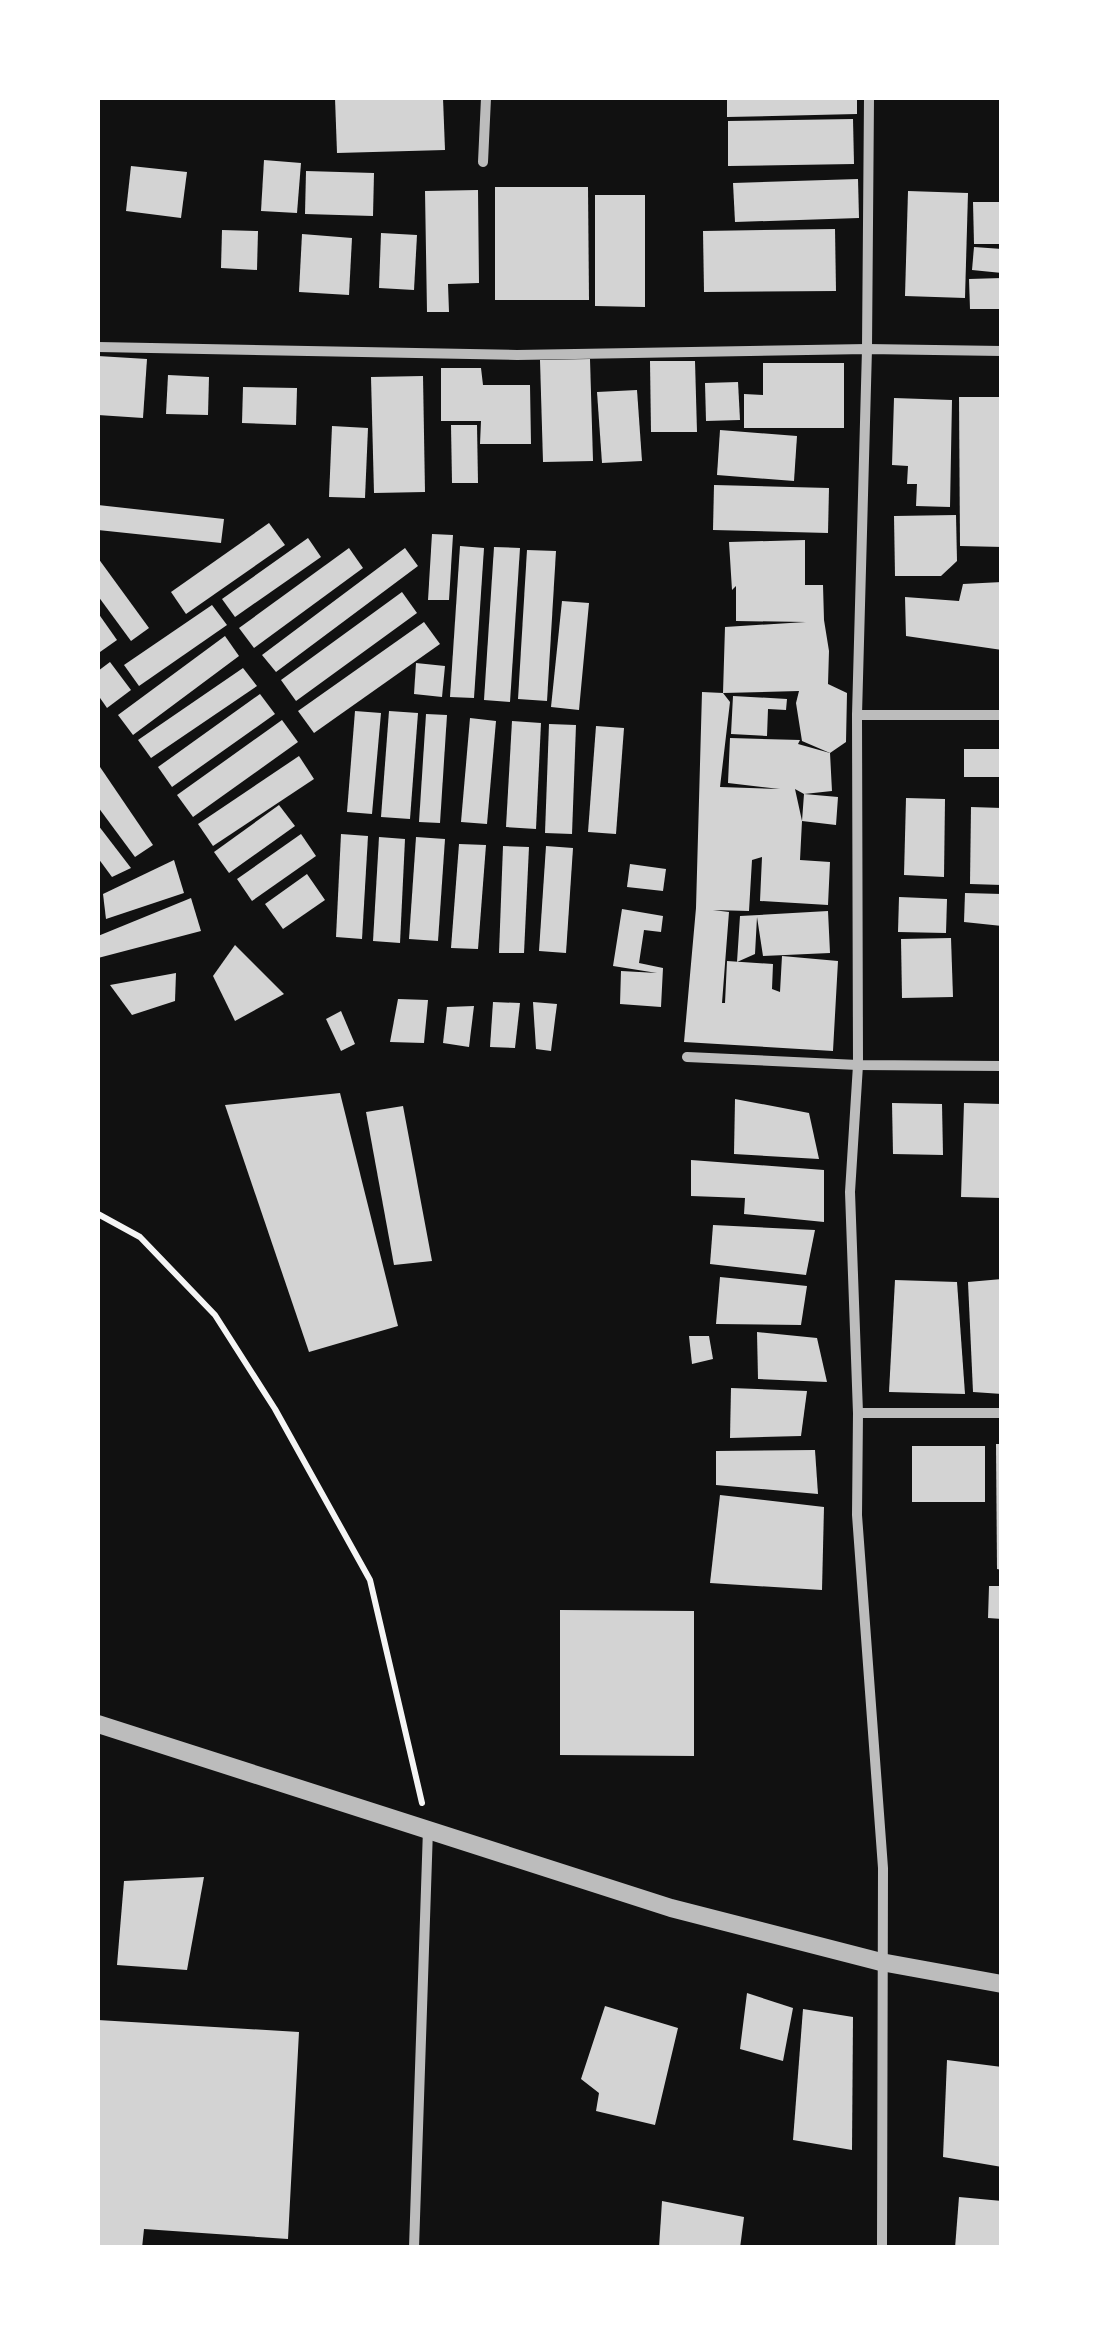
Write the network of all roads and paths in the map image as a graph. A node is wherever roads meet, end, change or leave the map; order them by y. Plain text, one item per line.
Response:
1 (486, 98) edge
2 (869, 98) edge
3 (482, 162) dead end
4 (98, 347) edge
5 (867, 349) junction
6 (1002, 350) edge
7 (1002, 715) edge
8 (857, 716) junction
9 (687, 1057) dead end
10 (858, 1065) junction
11 (1002, 1066) edge
12 (98, 1214) edge
13 (858, 1412) junction
14 (1002, 1413) edge
15 (98, 1724) edge
16 (428, 1829) junction
17 (881, 1962) junction
18 (1002, 1984) edge
19 (414, 2248) edge
20 (882, 2248) edge

1 - 3 street
2 - 5 street
4 - 5 street
5 - 6 street
5 - 8 street
7 - 8 street
8 - 10 street
9 - 10 street
10 - 11 street
10 - 13 street
12 - 16 path
13 - 14 street
13 - 17 street
15 - 16 street
16 - 17 street
16 - 19 street
17 - 18 street
17 - 20 street

